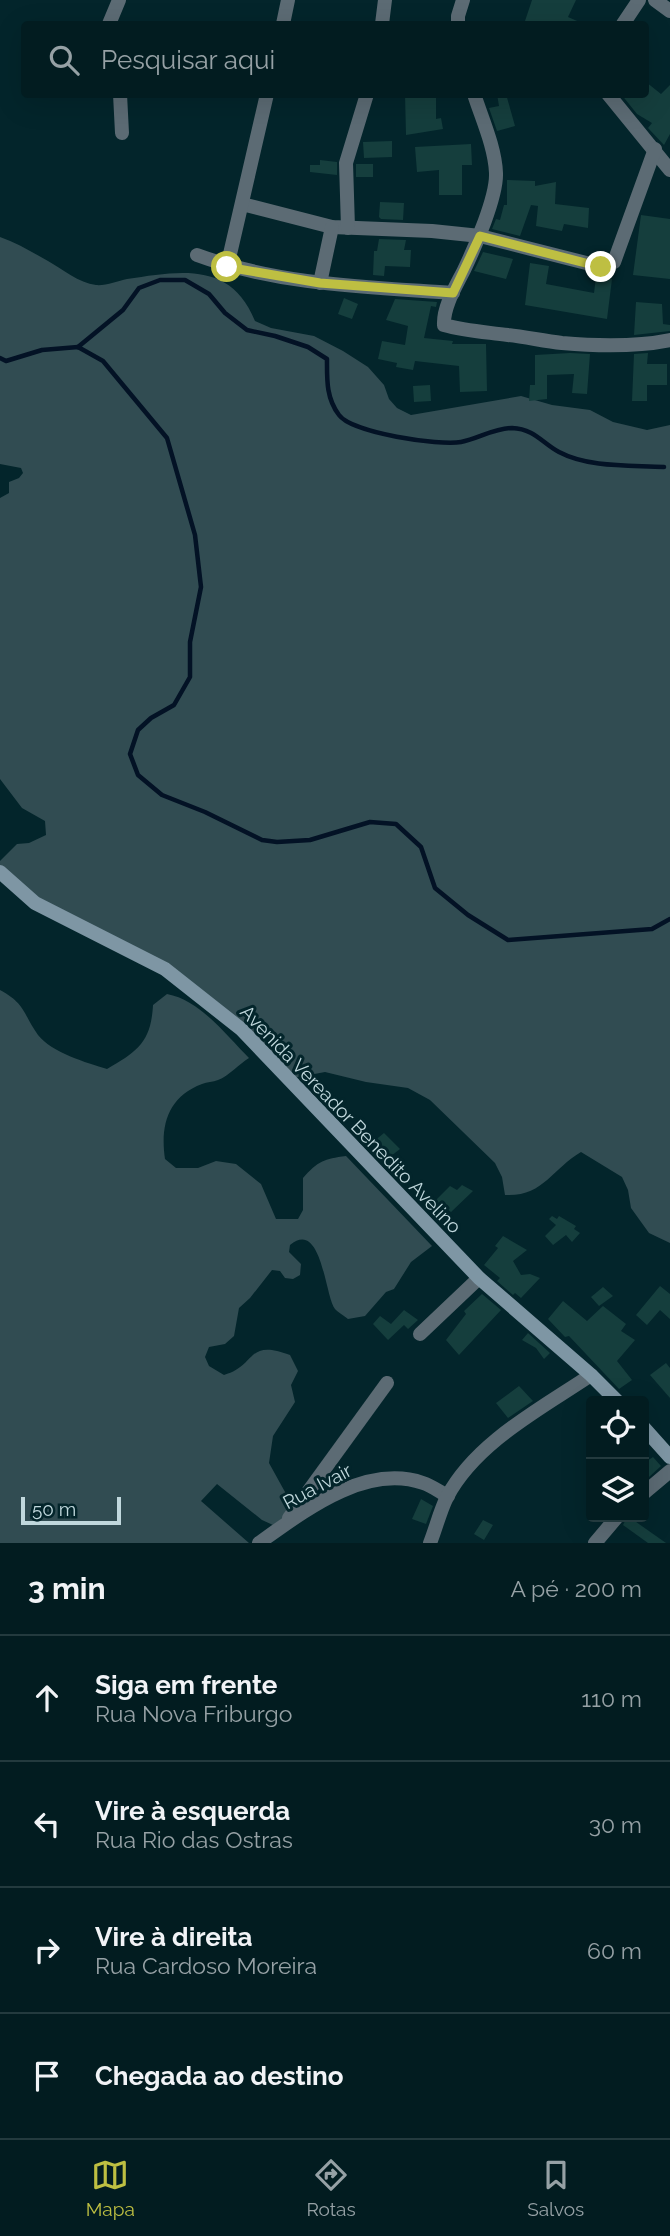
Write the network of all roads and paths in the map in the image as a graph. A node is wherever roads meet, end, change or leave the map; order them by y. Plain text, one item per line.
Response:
1 (118, 0) edge
2 (288, 0) edge
3 (385, 0) edge
4 (463, 0) edge
5 (639, 0) edge
6 (655, 0) edge
7 (670, 11) edge
8 (110, 21) edge
9 (283, 21) edge
10 (382, 21) edge
11 (458, 21) edge
12 (625, 21) edge
13 (120, 98) edge
14 (266, 98) edge
15 (366, 98) edge
16 (475, 98) edge
17 (611, 98) edge
18 (122, 133) dead end
19 (655, 149) junction
20 (670, 170) edge
21 (242, 204) junction
22 (332, 227) junction
23 (348, 228) junction
24 (480, 236) junction
25 (197, 255) dead end
26 (227, 267) junction
27 (320, 283) junction
28 (453, 293) junction
29 (670, 340) edge
30 (0, 872) edge
31 (479, 1278) junction
32 (420, 1334) dead end
33 (592, 1375) junction
34 (387, 1383) dead end
35 (612, 1396) edge
36 (649, 1434) edge
37 (670, 1457) edge
38 (670, 1471) edge
39 (649, 1489) edge
40 (448, 1496) junction
41 (613, 1522) edge
42 (284, 1525) junction
43 (259, 1543) edge
44 (430, 1543) edge
45 (595, 1543) edge

1 - 8 street
2 - 9 street
3 - 10 street
4 - 11 street
5 - 12 street
6 - 7 street
13 - 18 street
14 - 21 street
15 - 23 street
16 - 24 street
17 - 19 street
19 - 20 street
19 - 24 street
21 - 22 street
21 - 26 street
22 - 23 street
22 - 27 street
23 - 24 street
24 - 28 street
25 - 26 street
26 - 27 street
27 - 28 street
28 - 29 street
30 - 31 main road, Avenida Vereador Benedito Avelino
31 - 32 street
31 - 33 main road, Avenida Vereador Benedito Avelino
33 - 35 main road, Avenida Vereador Benedito Avelino
33 - 40 street
34 - 42 street, Rua Ivair
36 - 37 main road
38 - 39 street
40 - 42 street, Rua Ivair
40 - 44 street
41 - 45 street
42 - 43 street, Rua Ivair

